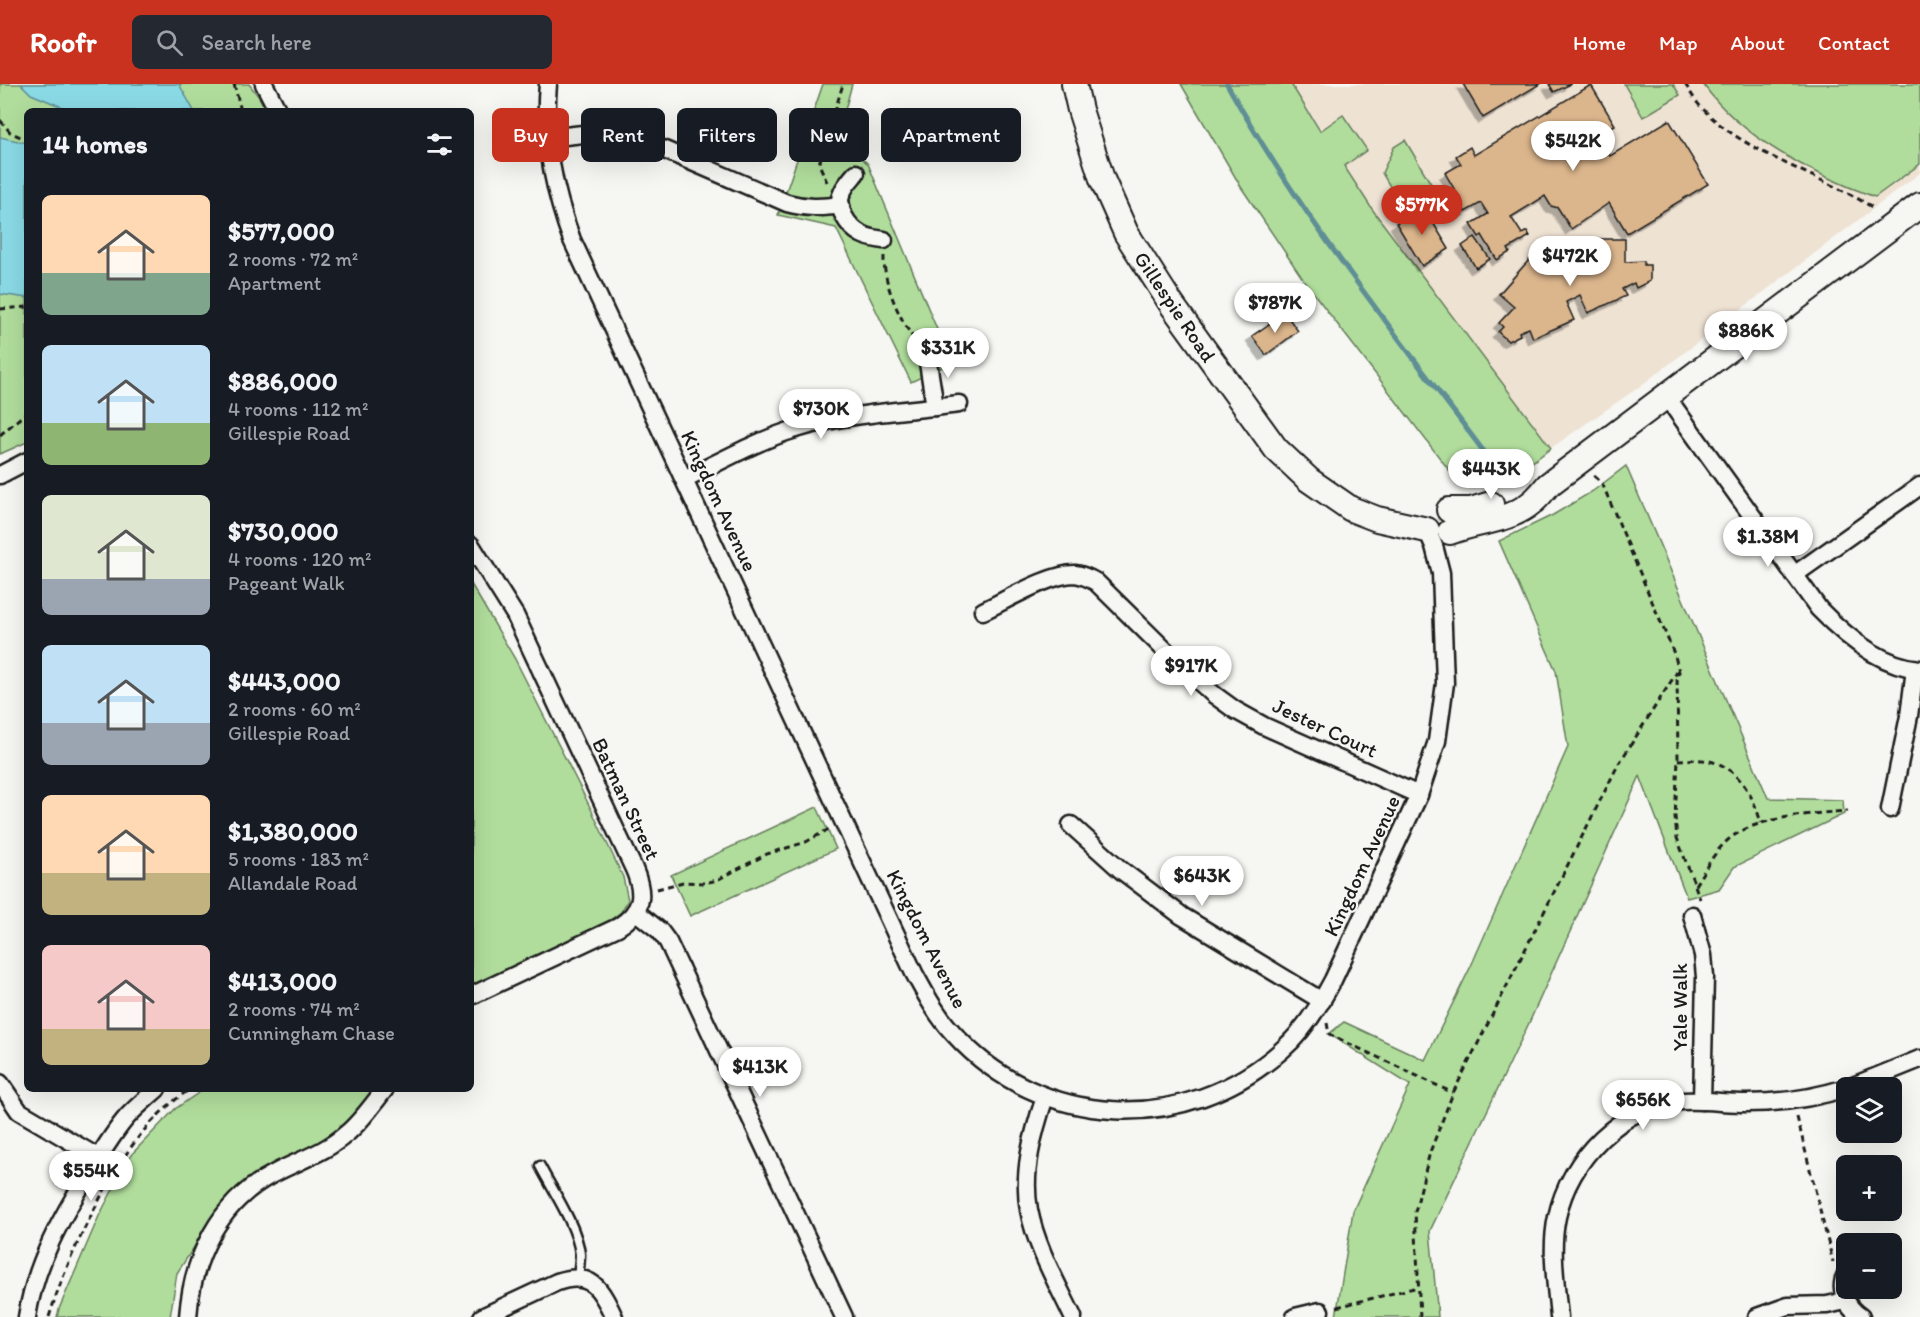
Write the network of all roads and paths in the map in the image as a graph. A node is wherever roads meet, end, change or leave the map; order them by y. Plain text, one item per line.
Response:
1 (234, 84) edge
2 (264, 84) edge
3 (548, 84) edge
4 (843, 84) edge
5 (1074, 84) edge
6 (1685, 84) edge
7 (240, 108) edge
8 (276, 108) edge
9 (546, 108) edge
10 (0, 120) edge
11 (569, 136) edge
12 (24, 139) edge
13 (550, 162) edge
14 (856, 173) dead end
15 (840, 205) junction
16 (1920, 205) edge
17 (1875, 209) dead end
18 (884, 240) joint
19 (24, 307) edge
20 (0, 309) edge
21 (927, 356) joint
22 (1666, 396) junction
23 (959, 404) dead end
24 (934, 407) junction
25 (24, 415) edge
26 (0, 435) edge
27 (1581, 461) junction
28 (24, 463) edge
29 (0, 475) edge
30 (684, 479) junction
31 (1920, 486) edge
32 (1438, 525) junction
33 (474, 549) edge
34 (1794, 575) junction
35 (983, 611) dead end
36 (1918, 669) edge
37 (1677, 672) junction
38 (1678, 760) junction
39 (1419, 795) junction
40 (1890, 809) dead end
41 (1848, 810) dead end
42 (843, 820) junction
43 (1761, 823) junction
44 (1071, 825) dead end
45 (1694, 886) junction
46 (641, 892) junction
47 (1697, 909) joint
48 (635, 911) junction
49 (474, 995) edge
50 (1322, 1000) junction
51 (1920, 1059) edge
52 (1875, 1077) edge
53 (0, 1083) edge
54 (1836, 1091) edge
55 (154, 1092) edge
56 (186, 1092) edge
57 (382, 1092) edge
58 (1453, 1093) junction
59 (1045, 1096) junction
60 (1702, 1101) junction
61 (1792, 1101) junction
62 (99, 1158) junction
63 (540, 1166) dead end
64 (1836, 1272) edge
65 (579, 1278) junction
66 (1418, 1287) junction
67 (1846, 1300) joint
68 (1320, 1311) joint
69 (27, 1317) edge
70 (49, 1317) edge
71 (188, 1317) edge
72 (482, 1317) edge
73 (614, 1317) edge
74 (844, 1317) edge
75 (1073, 1317) edge
76 (1295, 1317) edge
77 (1420, 1317) edge
78 (1559, 1317) edge
79 (1757, 1317) edge
80 (1861, 1317) edge

1 - 7 path
2 - 8 street
3 - 9 street, Kingdom Avenue
4 - 15 path
5 - 32 street, Gillespie Road
6 - 17 path
10 - 12 path
11 - 15 street
13 - 30 street, Kingdom Avenue
14 - 15 street
15 - 18 street
16 - 22 street, Gillespie Road
18 - 21 path
19 - 20 path
21 - 24 street
22 - 27 street, Gillespie Road
22 - 34 street
23 - 24 street
24 - 30 street
25 - 26 path
27 - 32 street, Gillespie Road
27 - 37 path
28 - 29 street
30 - 42 street, Kingdom Avenue
31 - 34 street
32 - 39 street, Kingdom Avenue
33 - 46 street, Batman Street
34 - 36 street
35 - 39 street, Jester Court
36 - 40 street
37 - 38 path
37 - 58 path
38 - 43 path
38 - 45 path
39 - 50 street, Kingdom Avenue
41 - 43 path
42 - 46 path
42 - 59 street, Kingdom Avenue
43 - 45 path
44 - 50 street
45 - 47 path
46 - 48 street, Batman Street
47 - 60 street, Yale Walk
48 - 49 street
48 - 74 street
50 - 58 path
50 - 59 street, Kingdom Avenue
51 - 52 street
53 - 62 street
54 - 61 street
55 - 62 street
56 - 70 path
57 - 71 street
58 - 66 path
59 - 75 street
60 - 61 street
60 - 78 street
61 - 64 path
62 - 69 street
63 - 65 lane
65 - 72 street
65 - 73 street
66 - 68 path
66 - 77 path
67 - 79 street
67 - 80 street
68 - 76 street

